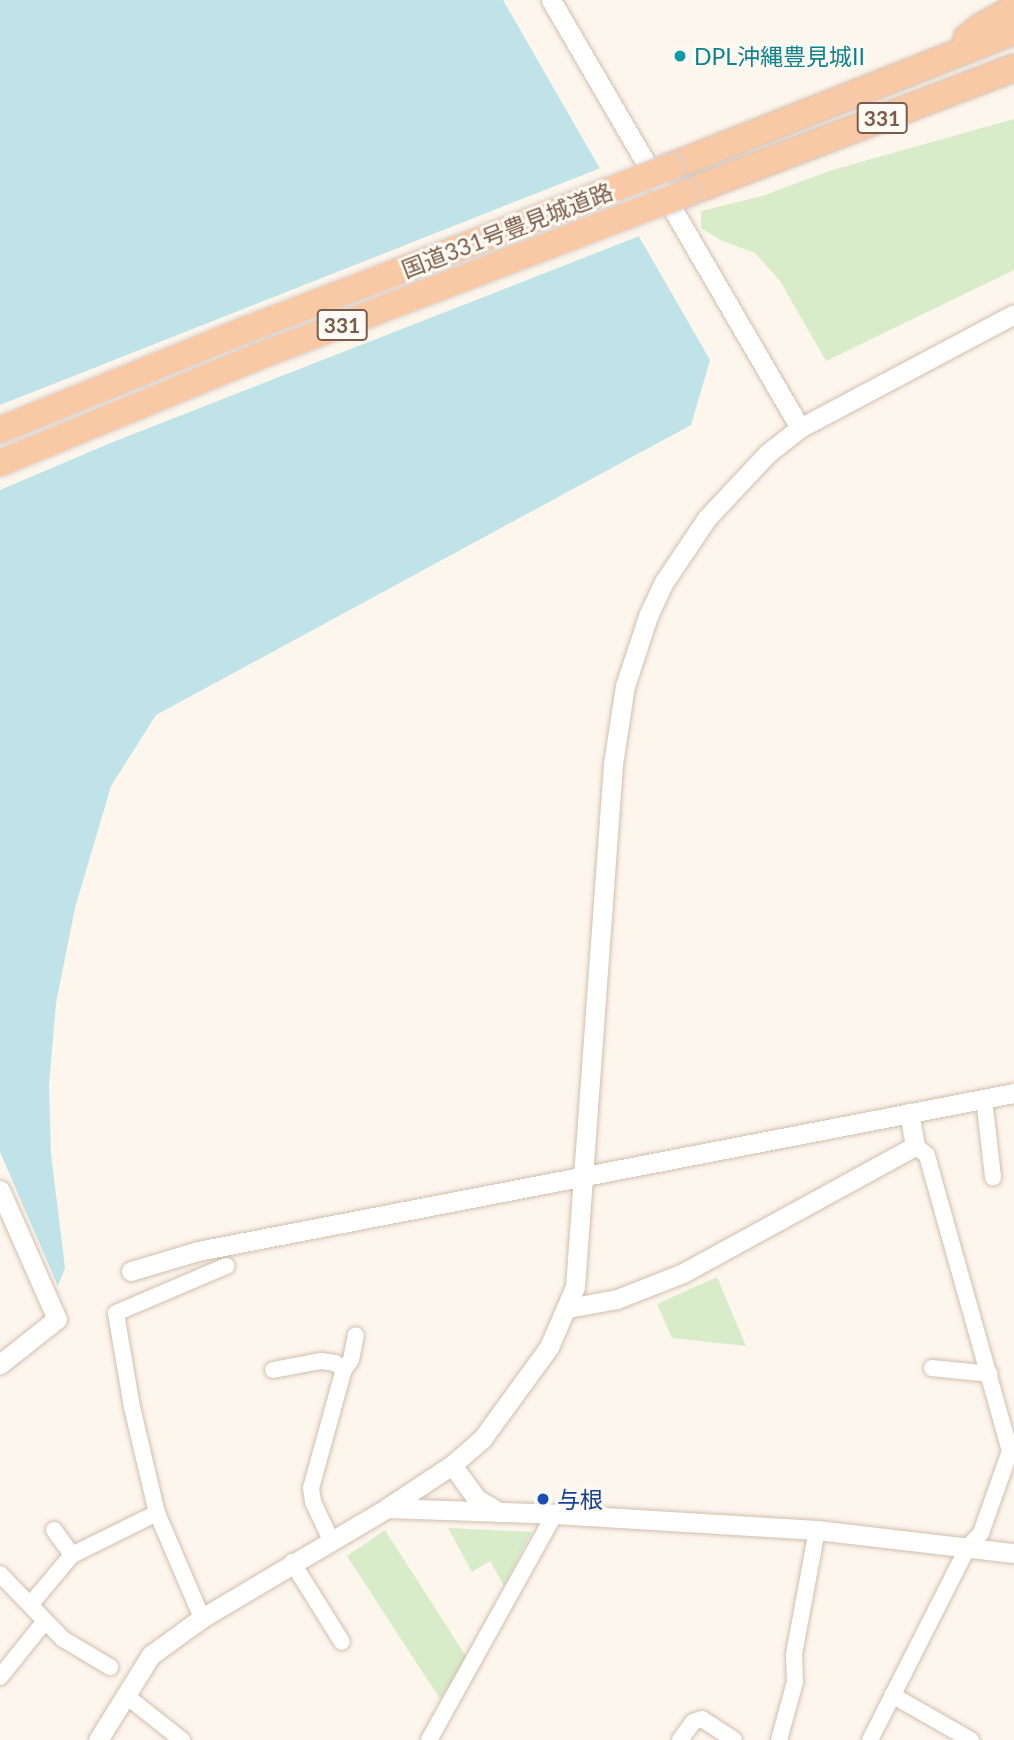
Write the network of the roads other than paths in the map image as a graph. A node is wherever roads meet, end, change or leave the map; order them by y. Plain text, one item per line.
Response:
1 (551, 0) edge
2 (1014, 9) edge
3 (1014, 32) edge
4 (944, 57) junction
5 (1014, 68) edge
6 (1014, 80) edge
7 (951, 93) junction
8 (1014, 314) edge
9 (800, 428) junction
10 (0, 430) edge
11 (0, 463) edge
12 (1014, 1093) edge
13 (984, 1099) junction
14 (909, 1113) junction
15 (915, 1146) junction
16 (585, 1177) junction
17 (993, 1177) dead end
18 (0, 1191) edge
19 (226, 1266) dead end
20 (131, 1271) dead end
21 (568, 1308) junction
22 (356, 1335) dead end
23 (0, 1364) edge
24 (932, 1368) dead end
25 (344, 1369) junction
26 (273, 1370) dead end
27 (990, 1374) junction
28 (1011, 1456) edge
29 (452, 1465) junction
30 (387, 1508) junction
31 (500, 1512) junction
32 (157, 1513) junction
33 (555, 1514) junction
34 (54, 1530) dead end
35 (817, 1530) junction
36 (331, 1540) junction
37 (968, 1546) junction
38 (1014, 1553) edge
39 (72, 1555) junction
40 (292, 1562) junction
41 (0, 1574) edge
42 (30, 1605) junction
43 (202, 1618) junction
44 (45, 1621) junction
45 (342, 1642) dead end
46 (110, 1667) dead end
47 (0, 1677) edge
48 (125, 1695) junction
49 (892, 1695) junction
50 (98, 1740) edge
51 (183, 1740) edge
52 (429, 1740) edge
53 (680, 1740) edge
54 (734, 1740) edge
55 (779, 1740) edge
56 (870, 1740) edge
57 (971, 1740) edge

1 - 9 street
2 - 4 highway
3 - 4 highway, 国道331号豊見城道路 / 331
4 - 10 highway, 国道331号豊見城道路 / 331, bridge
5 - 7 highway, 国道331号豊見城道路 / 331
6 - 7 highway
7 - 11 highway, 国道331号豊見城道路 / 331, bridge
8 - 9 street
9 - 16 street
12 - 13 street
13 - 14 street
13 - 17 street
14 - 15 street
14 - 16 street
15 - 21 street
15 - 27 street
16 - 20 street
16 - 21 street
18 - 23 street
19 - 32 street
21 - 29 street
22 - 25 street
24 - 27 street
25 - 26 street
25 - 36 street
27 - 28 street
28 - 37 street
29 - 30 street
29 - 31 street
30 - 31 street
30 - 36 street
31 - 33 street
32 - 39 street
32 - 43 street
33 - 35 street
33 - 52 street
34 - 39 street
35 - 37 street
35 - 55 street
36 - 40 street
37 - 38 street
37 - 49 street
39 - 42 street
40 - 43 street
40 - 45 street
41 - 42 street
42 - 44 street
43 - 48 street
44 - 46 street
44 - 47 street
48 - 50 street
48 - 51 street
49 - 56 street
49 - 57 street
53 - 54 street

